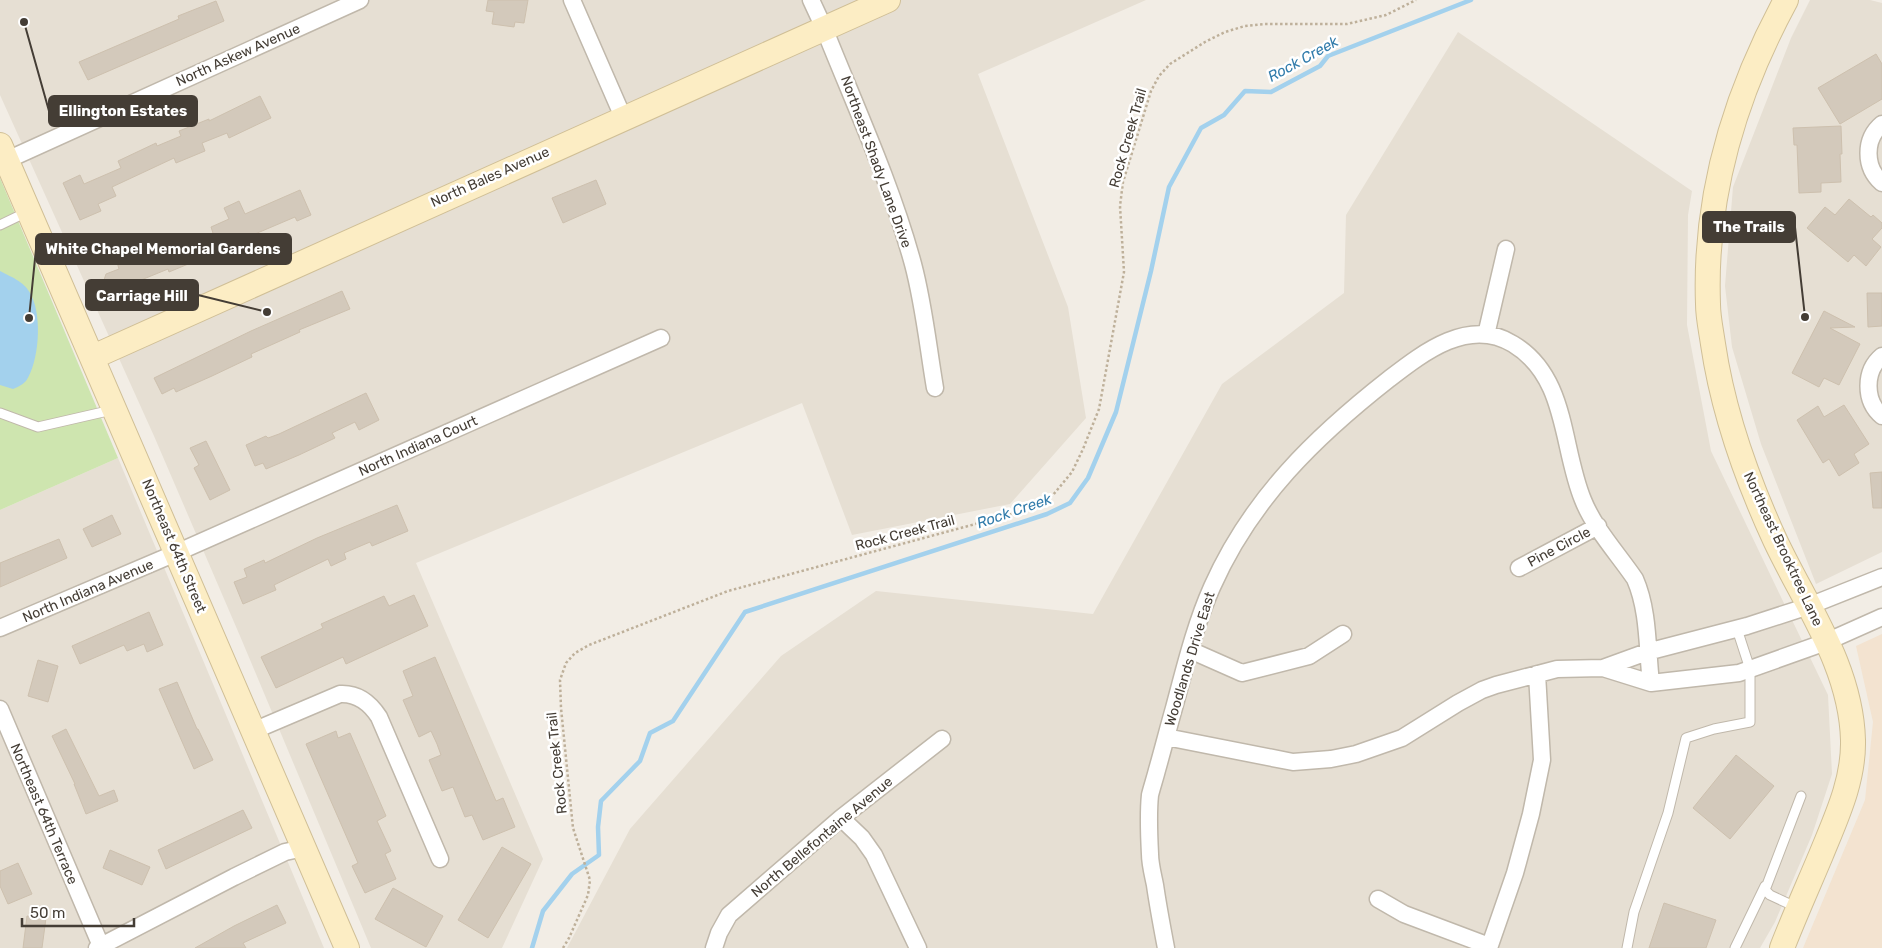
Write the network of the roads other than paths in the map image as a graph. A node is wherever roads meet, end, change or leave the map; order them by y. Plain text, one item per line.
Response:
1 (360, 0) edge
2 (572, 0) edge
3 (811, 0) edge
4 (888, 0) edge
5 (1786, 0) edge
6 (824, 28) junction
7 (623, 117) junction
8 (1882, 124) edge
9 (4, 152) edge
10 (1882, 183) edge
11 (29, 211) junction
12 (0, 225) edge
13 (1506, 249) dead end
14 (1486, 334) junction
15 (660, 338) dead end
16 (1882, 356) edge
17 (93, 357) junction
18 (936, 388) dead end
19 (115, 410) junction
20 (0, 414) edge
21 (1882, 416) edge
22 (1598, 526) junction
23 (176, 553) junction
24 (1519, 568) dead end
25 (1882, 577) edge
26 (1809, 606) junction
27 (1882, 617) edge
28 (0, 628) edge
29 (1737, 629) junction
30 (1343, 634) dead end
31 (1826, 642) junction
32 (1190, 650) junction
33 (1648, 652) junction
34 (1604, 668) junction
35 (1750, 669) junction
36 (1537, 674) junction
37 (1651, 683) junction
38 (0, 710) edge
39 (253, 731) junction
40 (1166, 737) junction
41 (942, 739) dead end
42 (1800, 796) dead end
43 (841, 818) junction
44 (304, 848) junction
45 (440, 859) dead end
46 (1765, 886) junction
47 (1378, 899) dead end
48 (1798, 908) junction
49 (99, 947) edge
50 (714, 947) edge
51 (1489, 947) edge
52 (347, 948) edge
53 (918, 948) edge
54 (1166, 948) edge
55 (1627, 948) edge
56 (1736, 948) edge
57 (1782, 948) edge

1 - 9 street, North Askew Avenue
2 - 7 street
3 - 6 street, Northeast Shady Lane Drive
4 - 6 street, North Bales Avenue
5 - 26 street, Northeast Brooktree Lane
6 - 7 street, North Bales Avenue
6 - 18 street, Northeast Shady Lane Drive
7 - 17 street, North Bales Avenue
8 - 10 street
9 - 11 street, Northeast 64th Street
11 - 12 lane
11 - 17 street, Northeast 64th Street
13 - 14 street
14 - 22 street, Woodlands Drive East
14 - 32 street, Woodlands Drive East
15 - 23 street, North Indiana Court
16 - 21 street
17 - 19 street, Northeast 64th Street
19 - 20 lane
19 - 23 street, Northeast 64th Street
22 - 24 street, Pine Circle
22 - 33 street, Woodlands Drive East
23 - 28 street, North Indiana Avenue
23 - 39 street, Northeast 64th Street
25 - 26 street
26 - 29 street
26 - 31 street, Northeast Brooktree Lane
27 - 31 street
29 - 33 street
29 - 35 lane
30 - 32 street
31 - 35 street
31 - 48 street, Northeast Brooktree Lane
32 - 40 street, Woodlands Drive East
33 - 34 street
33 - 37 street, Woodlands Drive East
34 - 36 street
34 - 37 street
35 - 37 street
35 - 55 lane
36 - 40 street
36 - 51 street
38 - 49 street, Northeast 64th Terrace
39 - 44 street, Northeast 64th Street
39 - 45 street
40 - 54 street, Woodlands Drive East
41 - 43 street, North Bellefontaine Avenue
42 - 46 lane
43 - 50 street, North Bellefontaine Avenue
43 - 53 street
44 - 49 street
44 - 52 street, Northeast 64th Street
46 - 48 lane
46 - 56 lane
47 - 51 street
48 - 57 street, Northeast Brooktree Lane

